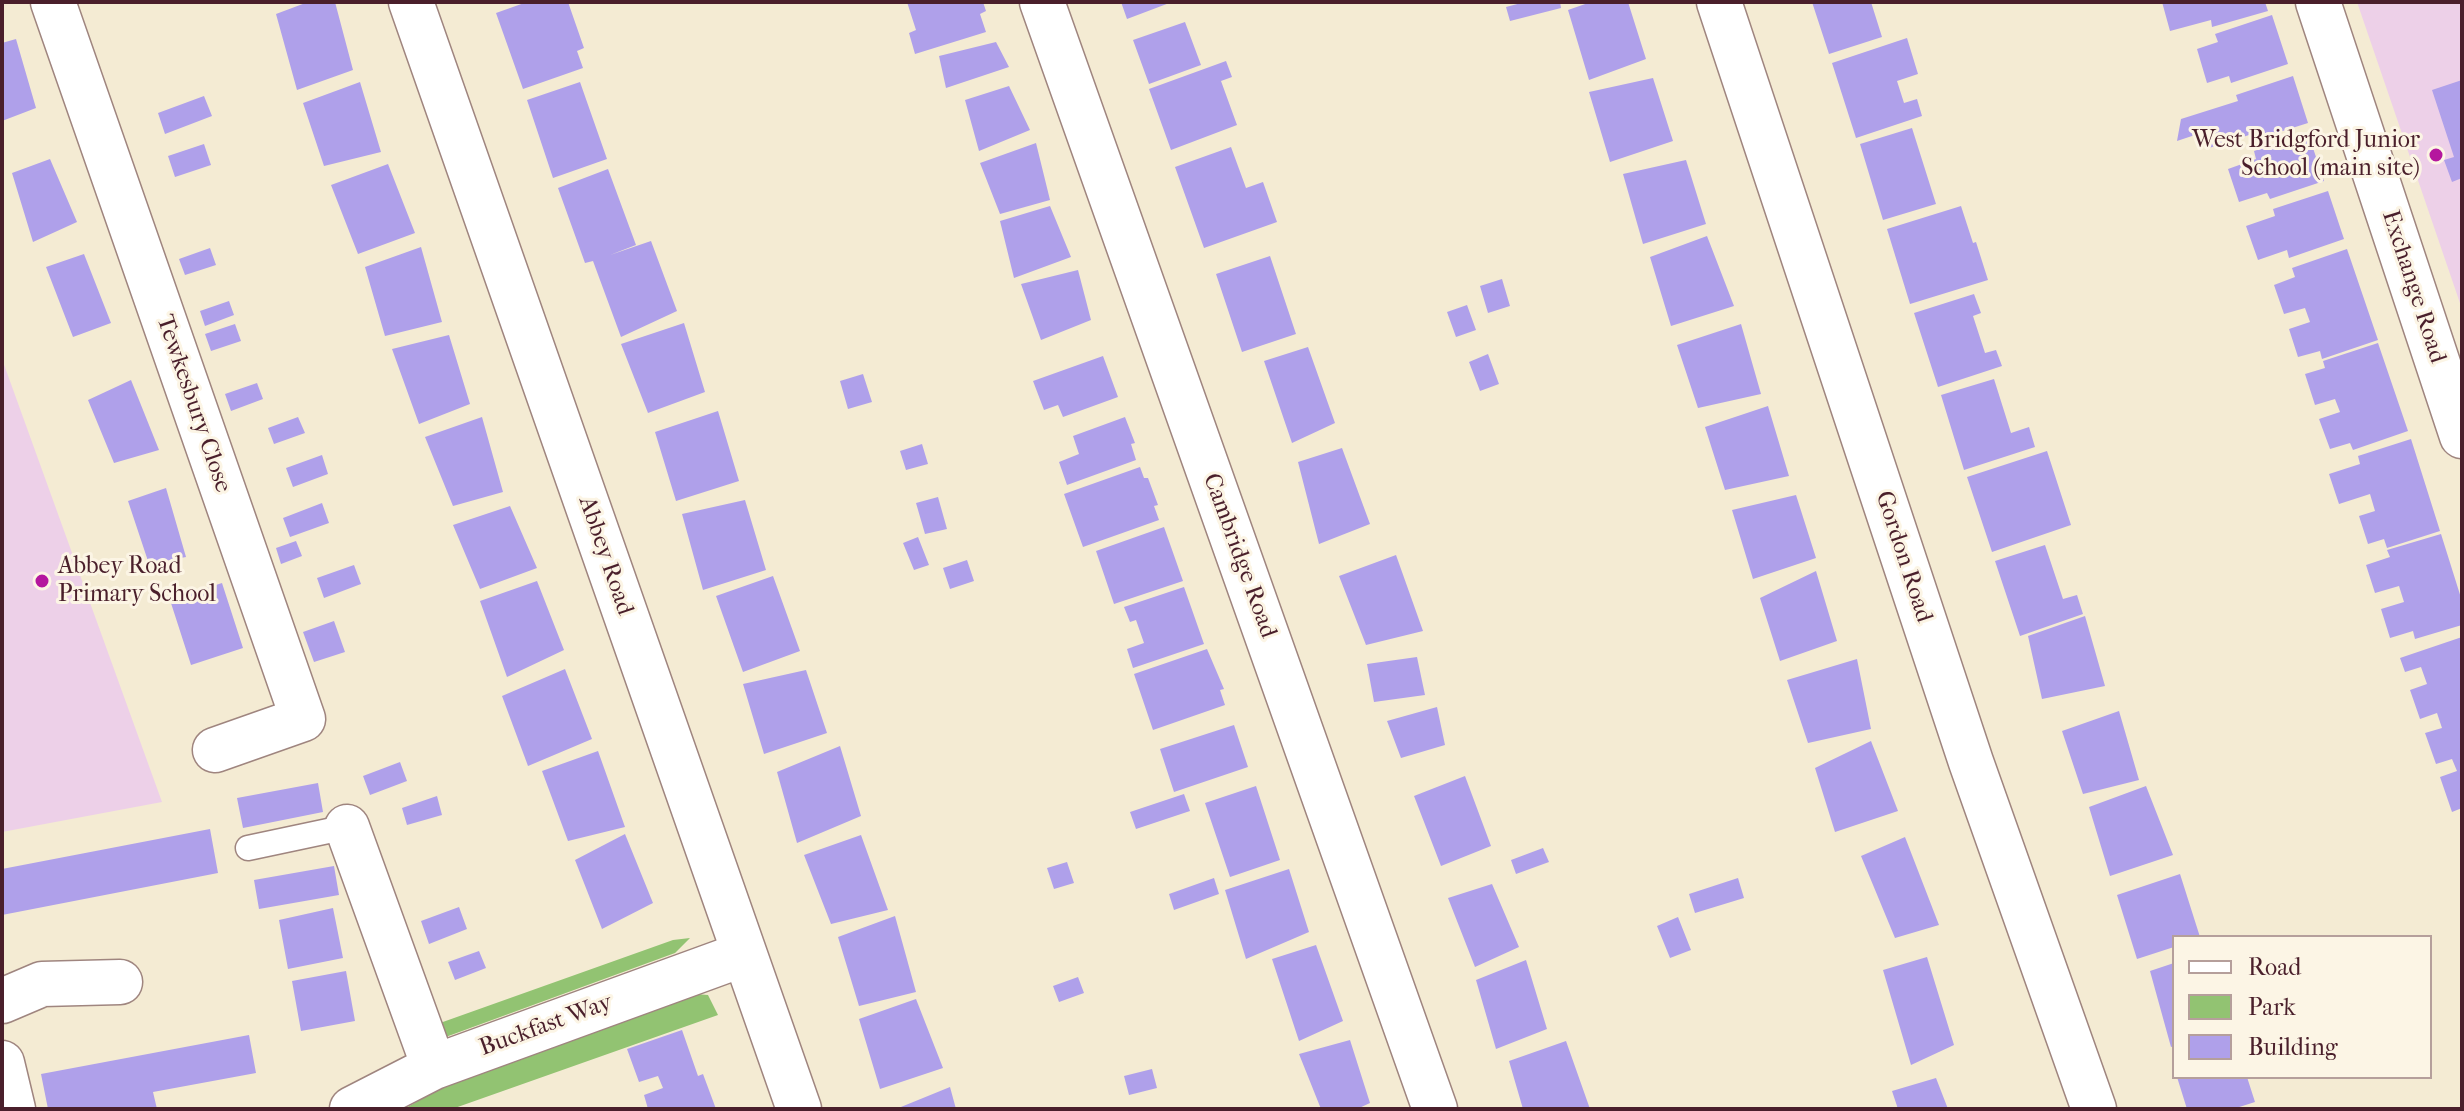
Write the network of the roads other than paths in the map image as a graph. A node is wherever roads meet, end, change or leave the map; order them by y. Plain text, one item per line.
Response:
1 (53, 2) edge
2 (411, 2) edge
3 (1042, 2) edge
4 (1719, 2) edge
5 (2318, 2) edge
6 (2462, 436) edge
7 (215, 750) dead end
8 (347, 827) joint
9 (248, 848) dead end
10 (744, 954) junction
11 (120, 982) dead end
12 (2, 1001) edge
13 (2, 1063) edge
14 (434, 1067) junction
15 (365, 1106) edge
16 (13, 1109) edge
17 (799, 1109) edge
18 (1435, 1109) edge
19 (2094, 1109) edge

1 - 7 street, Tewkesbury Close
2 - 10 street, Abbey Road
3 - 18 street, Cambridge Road
4 - 19 street, Gordon Road
5 - 6 street, Exchange Road
8 - 9 lane
8 - 14 street
10 - 14 street, Buckfast Way
10 - 17 street, Abbey Road
11 - 12 street
13 - 16 street
14 - 15 street, Buckfast Way

